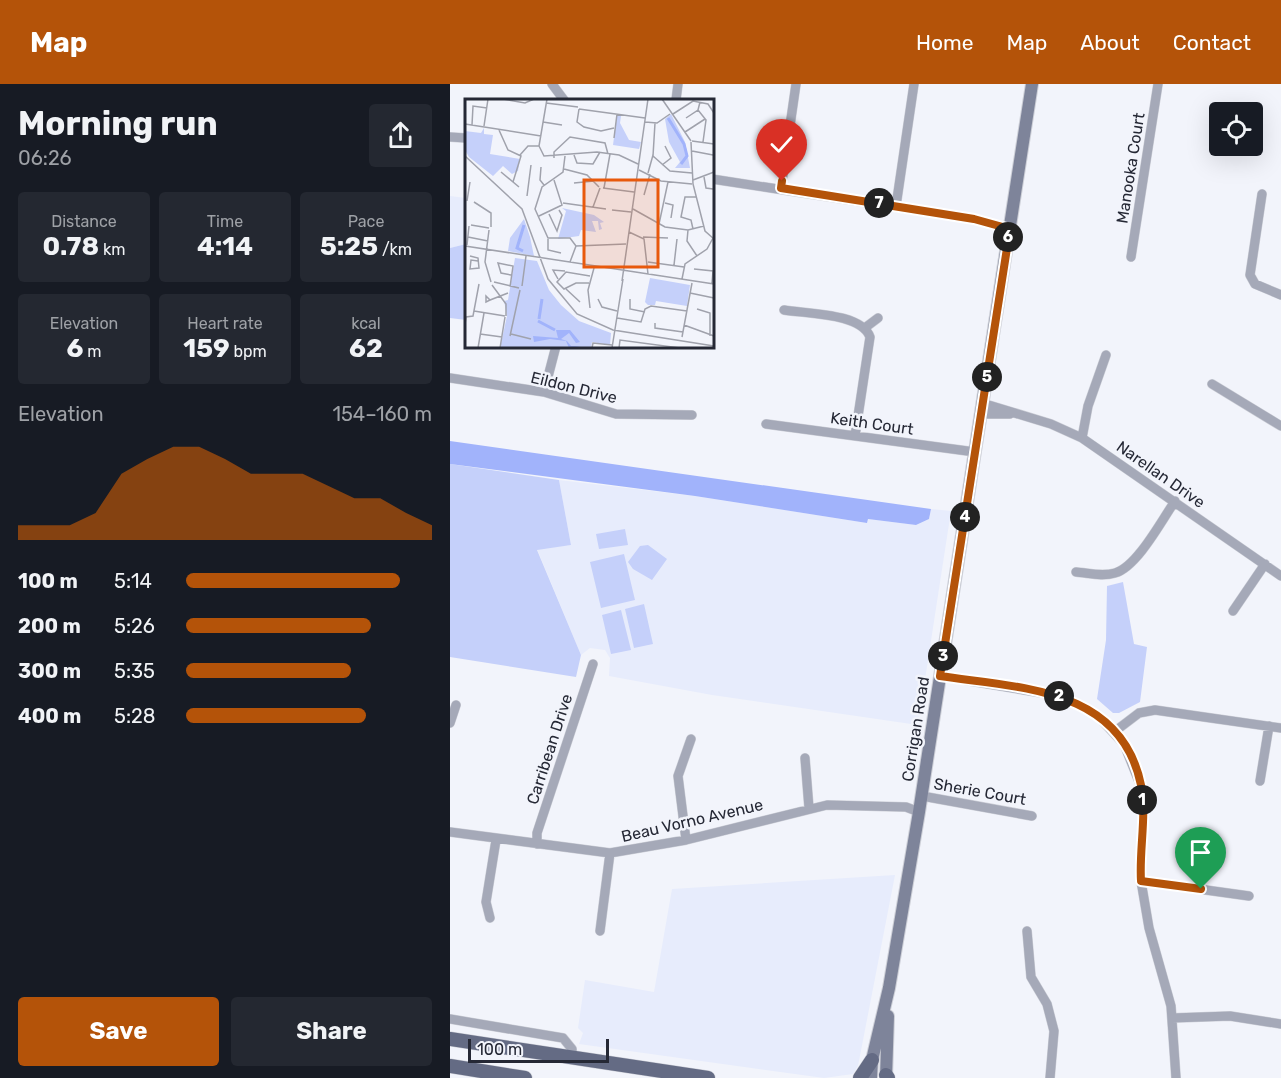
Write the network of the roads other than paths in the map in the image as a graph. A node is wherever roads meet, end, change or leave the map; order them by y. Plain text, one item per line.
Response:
1 (552, 84) edge
2 (678, 84) edge
3 (796, 84) edge
4 (914, 84) edge
5 (1032, 84) edge
6 (1158, 84) edge
7 (559, 99) edge
8 (676, 99) edge
9 (450, 136) edge
10 (465, 138) edge
11 (714, 179) edge
12 (781, 188) junction
13 (1262, 194) dead end
14 (896, 206) junction
15 (1010, 224) junction
16 (1131, 257) dead end
17 (1281, 295) edge
18 (784, 310) dead end
19 (878, 318) dead end
20 (866, 327) junction
21 (555, 348) edge
22 (1106, 355) dead end
23 (450, 378) edge
24 (1212, 384) dead end
25 (544, 392) junction
26 (1088, 406) junction
27 (982, 409) junction
28 (692, 415) dead end
29 (766, 424) dead end
30 (1281, 426) edge
31 (1072, 433) junction
32 (855, 436) junction
33 (1082, 438) junction
34 (975, 452) junction
35 (1175, 501) junction
36 (1265, 564) junction
37 (1076, 572) dead end
38 (1281, 576) edge
39 (1233, 611) dead end
40 (593, 664) dead end
41 (940, 676) junction
42 (456, 705) dead end
43 (450, 723) edge
44 (1269, 726) junction
45 (1281, 728) edge
46 (1114, 732) junction
47 (691, 739) dead end
48 (805, 759) dead end
49 (1260, 781) dead end
50 (921, 796) junction
51 (809, 808) junction
52 (919, 812) junction
53 (1032, 816) dead end
54 (450, 832) edge
55 (496, 840) junction
56 (686, 840) junction
57 (537, 844) junction
58 (610, 853) junction
59 (1141, 881) junction
60 (1249, 896) dead end
61 (490, 918) dead end
62 (600, 931) dead end
63 (1027, 931) dead end
64 (890, 988) junction
65 (1172, 1018) junction
66 (450, 1019) edge
67 (1281, 1024) edge
68 (450, 1039) edge
69 (572, 1058) junction
70 (872, 1059) junction
71 (450, 1066) edge
72 (495, 1075) edge
73 (886, 1077) edge
74 (525, 1078) edge
75 (708, 1078) edge
76 (860, 1078) edge
77 (871, 1078) edge
78 (1050, 1078) edge
79 (1176, 1078) edge

1 - 7 street
2 - 8 street
3 - 12 street
4 - 14 street
5 - 15 main road, Corrigan Road
6 - 16 street, Manooka Court
9 - 10 street
11 - 12 street
12 - 14 street
13 - 17 street
14 - 15 street
15 - 27 main road, Corrigan Road
18 - 20 street
19 - 20 street
20 - 32 street
21 - 25 street
22 - 26 street
23 - 25 street, Eildon Drive
24 - 30 street
25 - 28 street, Eildon Drive
26 - 31 street
26 - 33 street
27 - 31 street, Narellan Drive
27 - 34 main road, Corrigan Road
29 - 32 street, Keith Court
31 - 33 street, Narellan Drive
32 - 34 street, Keith Court
33 - 35 street, Narellan Drive
34 - 41 main road, Corrigan Road
35 - 36 street, Narellan Drive
35 - 37 street
36 - 38 street, Narellan Drive
36 - 39 street
40 - 57 street, Carribean Drive
41 - 46 street
41 - 50 main road, Corrigan Road
42 - 43 street
44 - 45 street
44 - 46 street
44 - 49 street
46 - 59 street
47 - 56 street
48 - 51 street
50 - 52 main road, Corrigan Road
50 - 53 street, Sherie Court
51 - 52 street, Beau Vorno Avenue
51 - 56 street, Beau Vorno Avenue
52 - 64 main road, Corrigan Road
54 - 55 street, Beau Vorno Avenue
55 - 57 street, Beau Vorno Avenue
55 - 61 street
56 - 58 street, Beau Vorno Avenue
57 - 58 street, Beau Vorno Avenue
58 - 62 street
59 - 60 street
59 - 65 street
63 - 78 street
64 - 70 main road, Corrigan Road
64 - 73 main road, Corrigan Road
65 - 67 street
65 - 79 street
66 - 69 street
68 - 69 main road
69 - 75 main road
70 - 76 main road
70 - 77 main road, Corrigan Road
71 - 72 main road
72 - 74 main road

